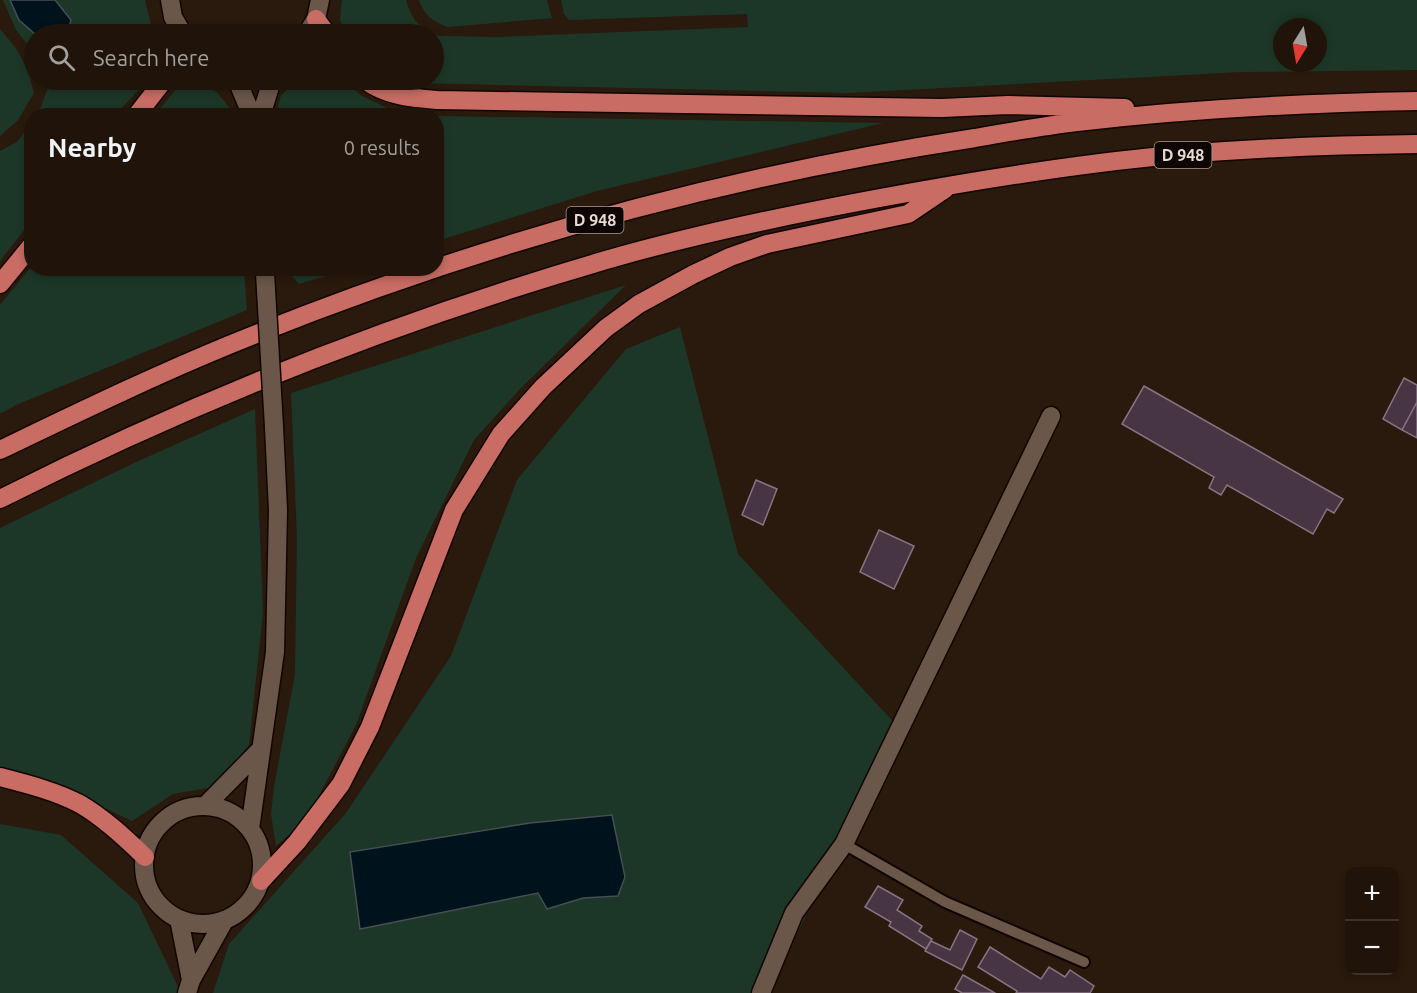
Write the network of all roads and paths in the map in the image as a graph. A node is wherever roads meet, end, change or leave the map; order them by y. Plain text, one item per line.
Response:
1 (170, 0) edge
2 (320, 0) edge
3 (177, 24) edge
4 (312, 24) edge
5 (156, 90) edge
6 (241, 90) edge
7 (269, 90) edge
8 (382, 90) edge
9 (1417, 101) edge
10 (142, 108) edge
11 (249, 108) edge
12 (263, 108) edge
13 (1222, 109) junction
14 (1417, 144) edge
15 (951, 185) junction
16 (24, 255) edge
17 (444, 266) edge
18 (265, 276) edge
19 (416, 276) edge
20 (0, 284) edge
21 (1051, 416) dead end
22 (0, 450) edge
23 (0, 499) edge
24 (261, 749) junction
25 (0, 777) edge
26 (205, 806) junction
27 (250, 829) junction
28 (844, 844) junction
29 (145, 857) junction
30 (261, 881) junction
31 (179, 919) junction
32 (224, 921) junction
33 (1084, 962) dead end
34 (189, 986) edge
35 (761, 993) edge

1 - 3 street
2 - 4 street
5 - 10 highway
6 - 11 street
7 - 12 street
8 - 13 highway
9 - 13 highway, D 948
13 - 17 highway, D 948
14 - 15 highway, D 948
15 - 23 highway, D 948
15 - 30 highway
16 - 20 highway
18 - 24 street, bridge
19 - 22 highway, D 948
21 - 28 street
24 - 26 street
24 - 27 street
25 - 29 highway
26 - 27 street
26 - 29 street
27 - 30 street
28 - 33 lane
28 - 35 street
29 - 31 street
30 - 32 street
31 - 32 street
31 - 34 street
32 - 34 street

